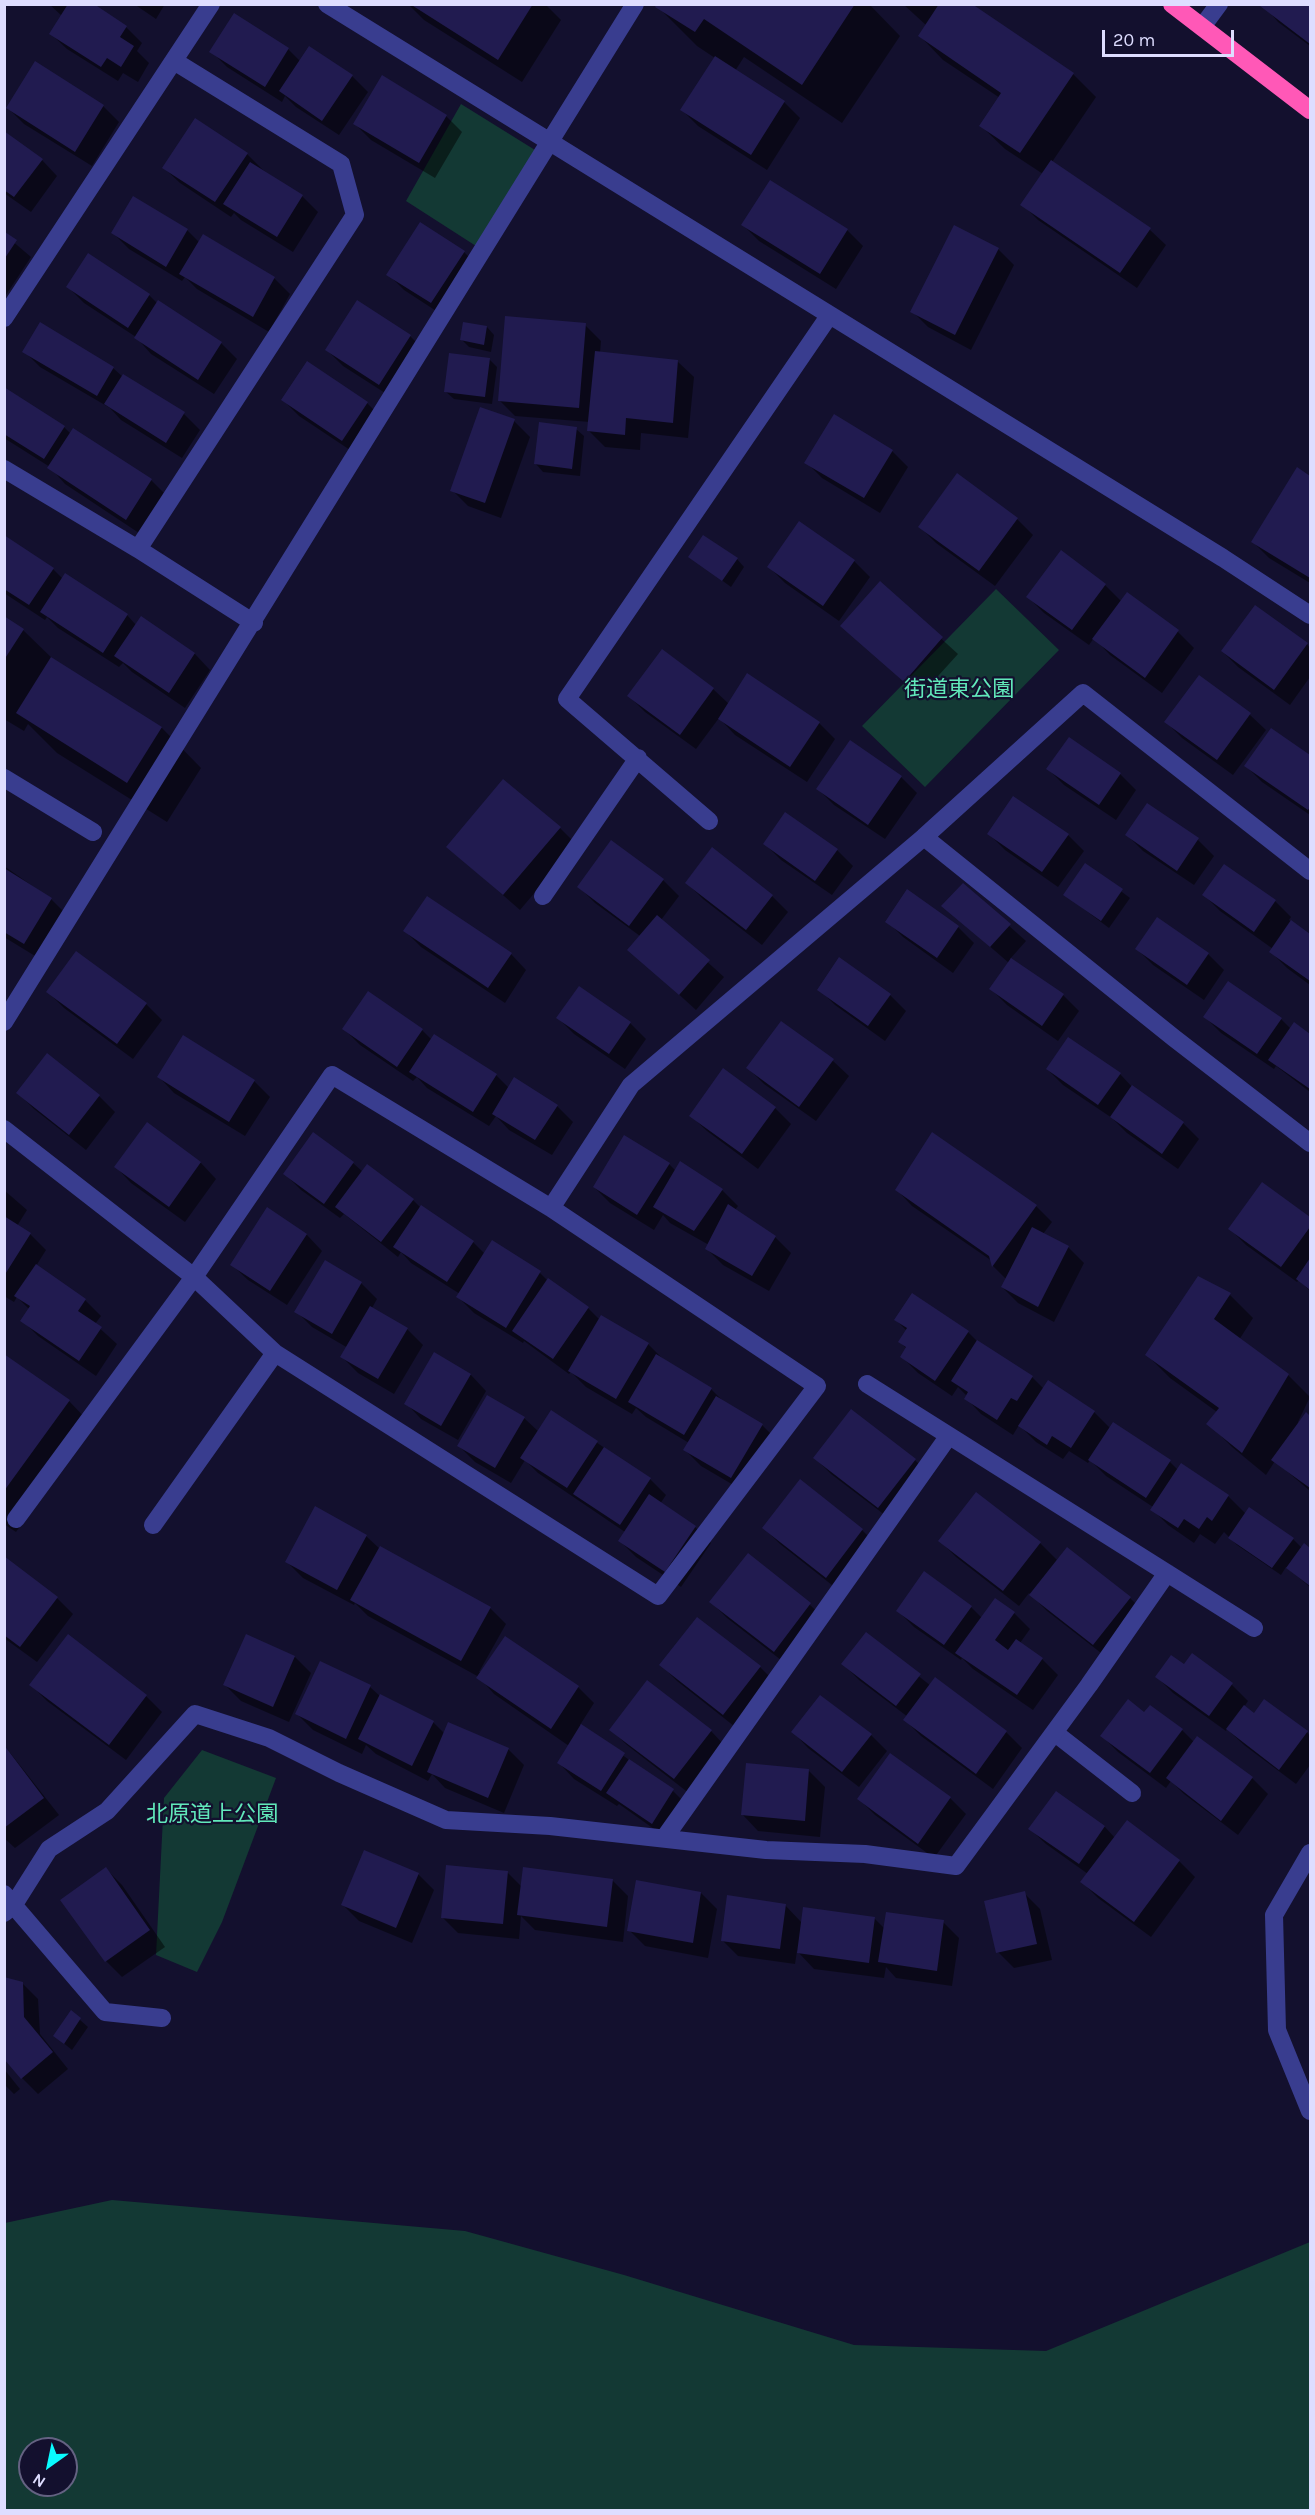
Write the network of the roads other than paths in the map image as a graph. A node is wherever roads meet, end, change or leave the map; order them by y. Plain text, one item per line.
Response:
1 (211, 4) edge
2 (327, 4) edge
3 (635, 4) edge
4 (1172, 4) edge
5 (1219, 4) edge
6 (1202, 27) junction
7 (174, 61) junction
8 (1311, 110) edge
9 (552, 142) junction
10 (829, 316) junction
11 (4, 318) edge
12 (4, 469) edge
13 (138, 549) junction
14 (1311, 615) edge
15 (254, 623) junction
16 (638, 758) junction
17 (4, 778) edge
18 (709, 821) dead end
19 (93, 832) dead end
20 (924, 837) junction
21 (1311, 871) edge
22 (543, 896) dead end
23 (4, 1022) edge
24 (4, 1129) edge
25 (1311, 1143) edge
26 (550, 1208) junction
27 (194, 1277) junction
28 (275, 1353) junction
29 (867, 1384) dead end
30 (948, 1437) junction
31 (16, 1519) dead end
32 (153, 1525) dead end
33 (1167, 1573) junction
34 (1254, 1628) dead end
35 (1055, 1733) junction
36 (1132, 1793) dead end
37 (665, 1837) junction
38 (1311, 1853) edge
39 (7, 1904) edge
40 (162, 2018) dead end
41 (1311, 2111) edge

1 - 7 street
2 - 9 street
3 - 9 street
4 - 6 highway
5 - 6 street
6 - 8 highway
7 - 11 street
7 - 13 street
9 - 10 street
9 - 15 street
10 - 14 street
10 - 16 street
12 - 13 street
13 - 15 street
15 - 23 street
16 - 18 street
16 - 22 street
17 - 19 street
20 - 21 street
20 - 25 street
20 - 26 street
24 - 27 street
26 - 27 street
26 - 28 street
27 - 28 street
27 - 31 street
28 - 32 street
29 - 30 street
30 - 33 street
30 - 37 street
33 - 34 street
33 - 35 street
35 - 36 street
35 - 37 street
37 - 39 street
38 - 41 street
39 - 40 street

